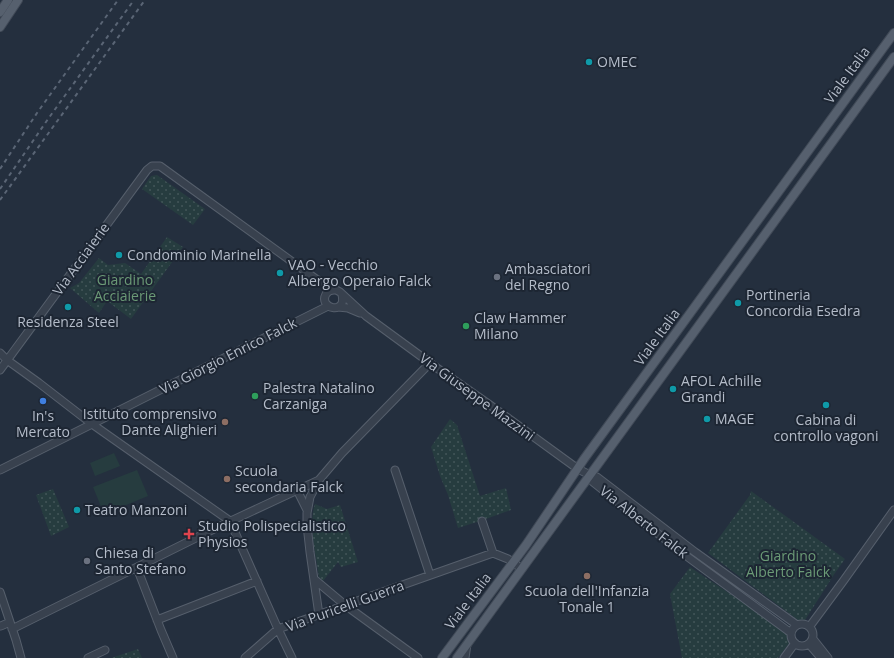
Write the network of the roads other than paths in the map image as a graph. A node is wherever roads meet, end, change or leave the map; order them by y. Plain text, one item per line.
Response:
1 (8, 0) edge
2 (18, 0) edge
3 (0, 12) edge
4 (0, 27) edge
5 (894, 33) edge
6 (894, 57) edge
7 (160, 166) joint
8 (316, 279) junction
9 (334, 290) junction
10 (327, 293) junction
11 (342, 295) junction
12 (328, 306) junction
13 (338, 307) junction
14 (366, 316) junction
15 (0, 354) edge
16 (4, 359) edge
17 (437, 368) junction
18 (0, 370) edge
19 (92, 424) junction
20 (578, 469) junction
21 (0, 470) edge
22 (395, 470) dead end
23 (590, 475) junction
24 (319, 480) junction
25 (297, 490) junction
26 (307, 510) junction
27 (894, 510) edge
28 (230, 521) junction
29 (482, 521) dead end
30 (493, 553) junction
31 (513, 562) junction
32 (137, 568) junction
33 (522, 569) junction
34 (430, 576) junction
35 (314, 579) junction
36 (257, 581) junction
37 (0, 592) edge
38 (345, 605) junction
39 (319, 615) junction
40 (157, 620) junction
41 (11, 625) junction
42 (797, 625) junction
43 (1, 626) edge
44 (810, 626) junction
45 (278, 629) junction
46 (791, 633) junction
47 (811, 641) junction
48 (795, 643) junction
49 (468, 644) junction
50 (105, 650) dead end
51 (21, 658) edge
52 (88, 658) edge
53 (173, 658) edge
54 (245, 658) edge
55 (292, 658) edge
56 (418, 658) edge
57 (442, 658) edge
58 (457, 658) edge
59 (465, 658) edge
60 (784, 658) edge
61 (820, 658) edge
62 (828, 658) edge

1 - 3 main road
2 - 4 main road
5 - 20 main road, Viale Italia
6 - 23 main road, Viale Italia
7 - 8 street, Via Giuseppe Mazzini
7 - 16 street, Via Acciaierie
8 - 9 street, Via Giuseppe Mazzini
8 - 10 street, Via Giuseppe Mazzini
9 - 10 street
9 - 11 street, Via Giuseppe Mazzini
10 - 12 street
11 - 13 street
11 - 14 street, Via Giuseppe Mazzini
12 - 13 street, Via Giuseppe Mazzini
12 - 19 street, Via Giorgio Enrico Falck
13 - 14 street, Via Giuseppe Mazzini
14 - 17 street, Via Giuseppe Mazzini
15 - 16 street
16 - 18 street, Via Acciaierie
16 - 19 street
17 - 20 street, Via Giuseppe Mazzini
17 - 24 street
19 - 21 street, Via Giorgio Enrico Falck
19 - 28 street
20 - 23 street, Via Giuseppe Mazzini
20 - 31 main road, Viale Italia
22 - 34 street
23 - 33 main road, Viale Italia
23 - 42 street, Via Alberto Falck
23 - 46 street, Via Alberto Falck
24 - 25 street
24 - 26 street
25 - 26 street
25 - 28 street
26 - 35 street
27 - 44 street
28 - 32 street
28 - 36 street
29 - 30 street
30 - 31 street
30 - 34 street, Via Puricelli Guerra
31 - 33 street
31 - 57 main road, Viale Italia
32 - 40 street
32 - 41 street
33 - 49 main road, Viale Italia
34 - 38 street, Via Puricelli Guerra
35 - 38 street
35 - 39 street
36 - 40 street
36 - 45 street
37 - 41 street
38 - 39 street, Via Puricelli Guerra
38 - 56 street
39 - 45 street, Via Puricelli Guerra
40 - 53 street
41 - 43 street
41 - 51 street
42 - 44 street
42 - 46 street
44 - 47 street
45 - 54 street, Via Puricelli Guerra
45 - 55 street
46 - 48 street
47 - 48 street
47 - 61 street
47 - 62 street
48 - 60 street
49 - 58 main road, Viale Italia
49 - 59 street
50 - 52 street

